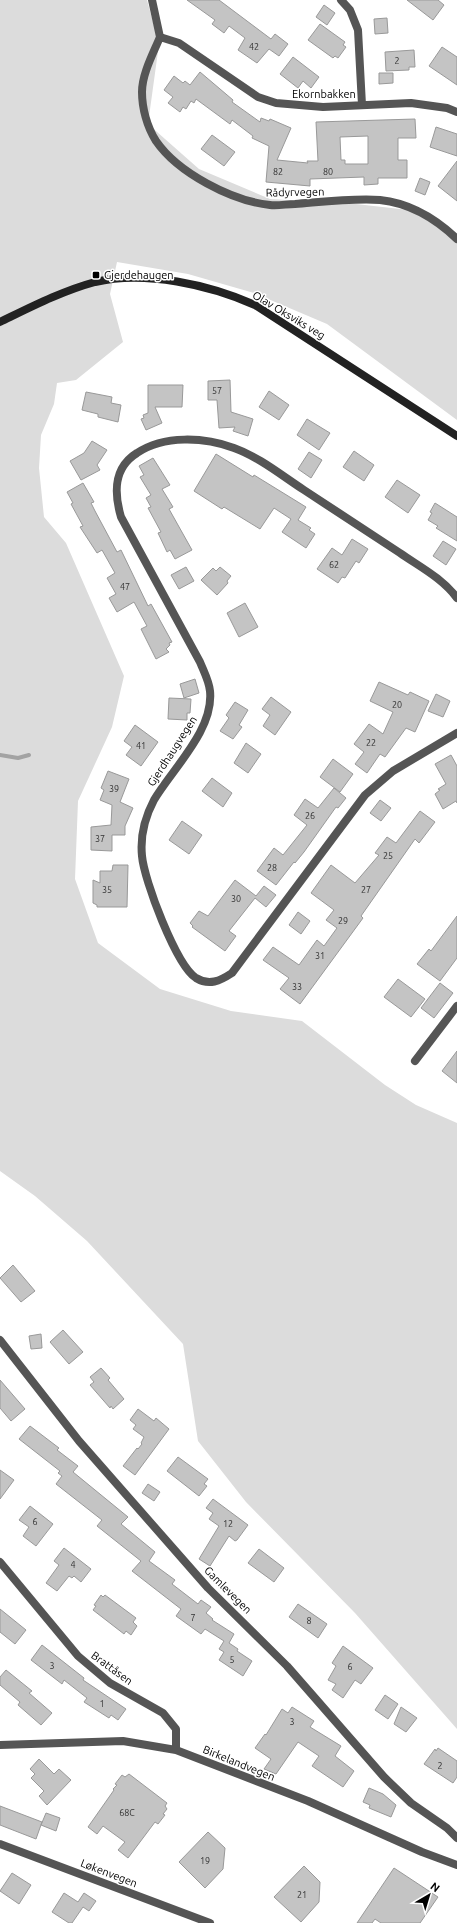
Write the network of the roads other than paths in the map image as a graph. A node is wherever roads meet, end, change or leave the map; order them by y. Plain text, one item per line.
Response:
1 (152, 0) edge
2 (341, 0) edge
3 (160, 37) junction
4 (362, 105) junction
5 (457, 112) edge
6 (457, 239) edge
7 (0, 322) edge
8 (457, 436) edge
9 (457, 598) edge
10 (457, 733) edge
11 (457, 1006) edge
12 (415, 1061) dead end
13 (0, 1340) edge
14 (0, 1562) edge
15 (0, 1745) edge
16 (176, 1750) junction
17 (457, 1838) edge
18 (0, 1844) edge
19 (457, 1865) edge
20 (210, 1923) edge

1 - 3 street
2 - 4 street
3 - 4 street, Ekornbakken
3 - 6 street, Rådyrvegen
4 - 5 street, Ekornbakken
7 - 8 street, Olav Oksviks veg
9 - 10 street, Gjerdhaugvegen
11 - 12 street
13 - 17 street, Gamlevegen
14 - 16 street, Brattåsen
15 - 16 street, Birkelandvegen
16 - 19 street, Birkelandvegen
18 - 20 street, Løkenvegen

